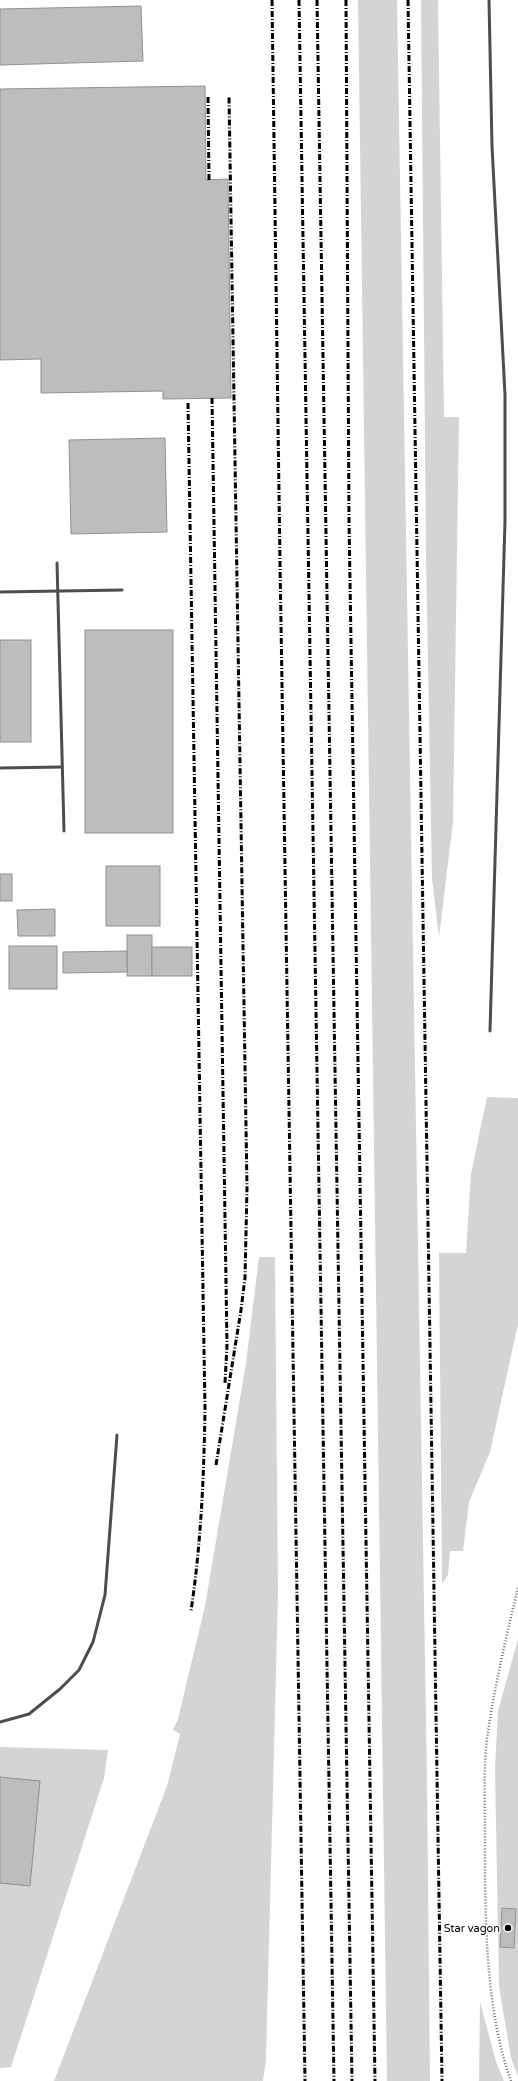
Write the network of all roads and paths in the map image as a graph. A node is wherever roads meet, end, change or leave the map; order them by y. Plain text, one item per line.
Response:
1 (489, 0) edge
2 (57, 563) dead end
3 (122, 590) dead end
4 (58, 591) junction
5 (0, 592) edge
6 (61, 767) junction
7 (0, 768) edge
8 (64, 831) dead end
9 (490, 1031) dead end
10 (117, 1435) dead end
11 (518, 1587) edge
12 (0, 1722) edge
13 (511, 2081) edge

1 - 9 lane
2 - 4 lane
3 - 4 lane
4 - 5 lane
4 - 6 lane
6 - 7 lane
6 - 8 lane
10 - 12 lane
11 - 13 path

